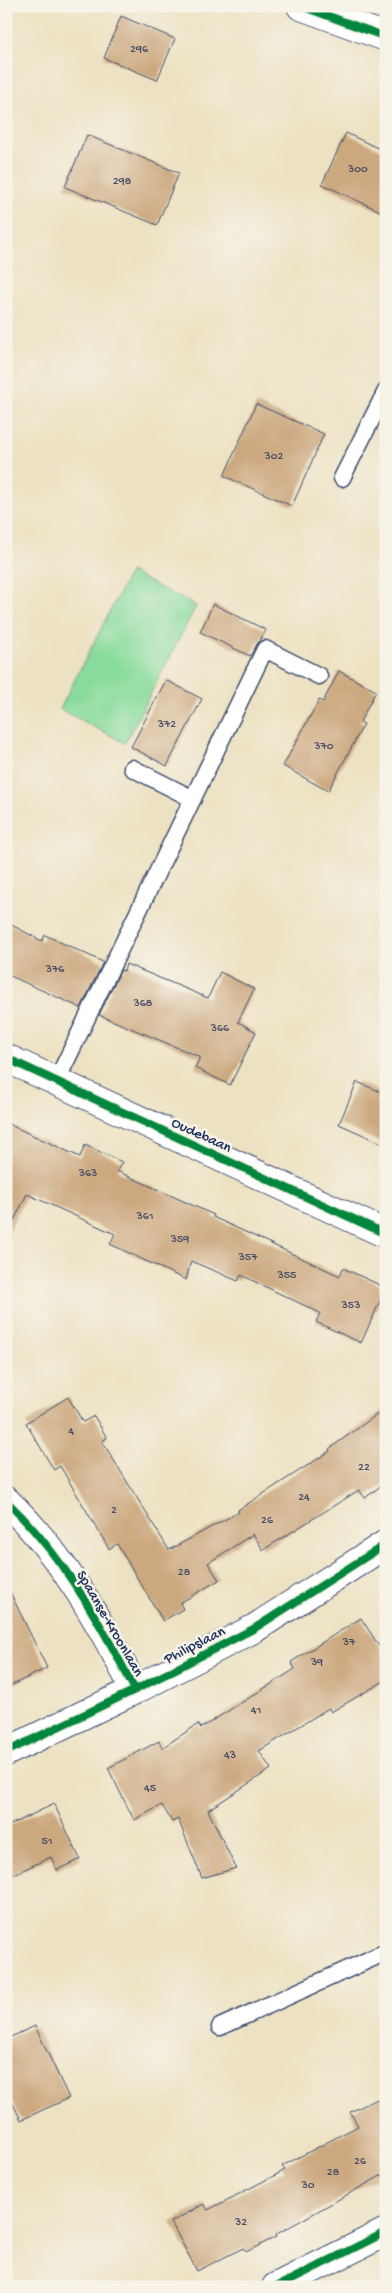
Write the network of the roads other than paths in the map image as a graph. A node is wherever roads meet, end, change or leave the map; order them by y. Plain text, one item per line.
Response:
1 (301, 6) edge
2 (386, 37) edge
3 (386, 391) edge
4 (342, 478) dead end
5 (319, 676) dead end
6 (132, 768) dead end
7 (193, 799) junction
8 (6, 1058) edge
9 (56, 1082) junction
10 (386, 1234) edge
11 (6, 1501) edge
12 (386, 1544) edge
13 (135, 1690) junction
14 (6, 1752) edge
15 (386, 1952) edge
16 (220, 2027) dead end
17 (386, 2232) edge
18 (276, 2287) edge

1 - 2 street
3 - 4 lane
5 - 7 lane
6 - 7 lane
7 - 9 lane
8 - 9 street, Oudebaan
9 - 10 street, Oudebaan
11 - 13 street, Spaanse-Kroonlaan
12 - 13 street, Philipslaan
13 - 14 street, Philipslaan
15 - 16 lane
17 - 18 street

